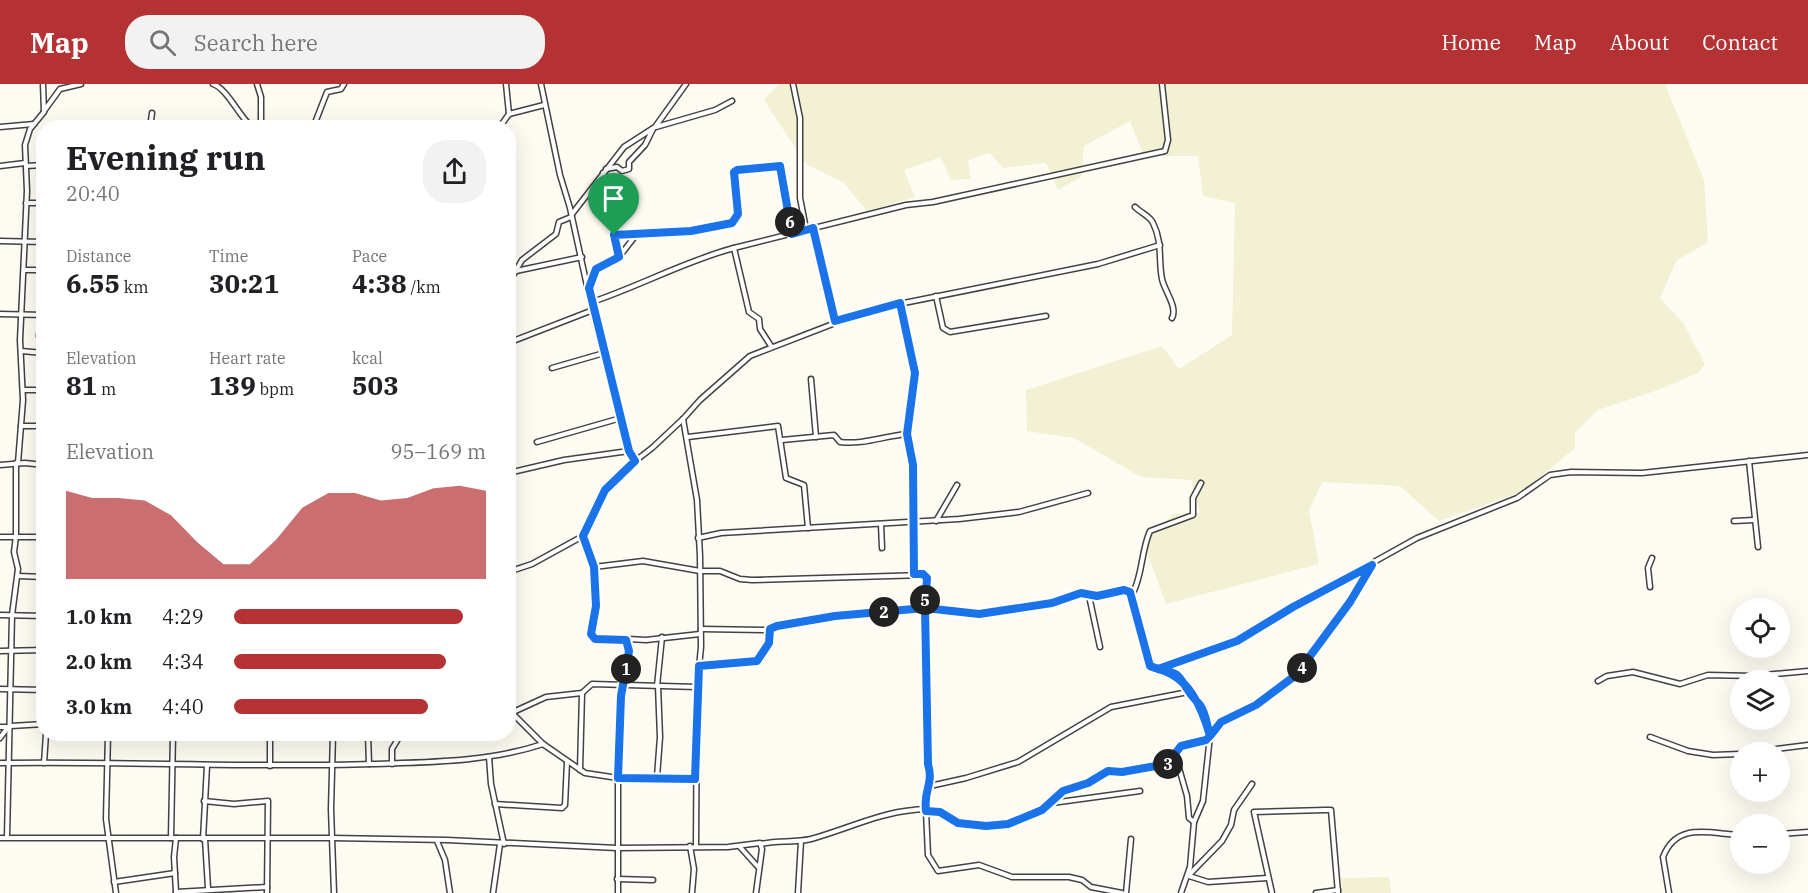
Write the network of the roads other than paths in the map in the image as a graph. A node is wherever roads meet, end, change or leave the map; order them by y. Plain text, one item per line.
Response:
1 (43, 84) edge
2 (81, 84) edge
3 (213, 84) edge
4 (258, 84) edge
5 (344, 84) edge
6 (506, 84) edge
7 (541, 84) edge
8 (688, 84) edge
9 (793, 84) edge
10 (1162, 84) edge
11 (732, 101) dead end
12 (544, 105) junction
13 (44, 112) junction
14 (152, 113) dead end
15 (509, 114) junction
16 (37, 120) edge
17 (151, 120) edge
18 (245, 120) edge
19 (261, 120) edge
20 (316, 120) edge
21 (505, 120) edge
22 (36, 122) edge
23 (34, 124) junction
24 (0, 127) edge
25 (654, 128) junction
26 (26, 164) junction
27 (0, 165) edge
28 (36, 165) edge
29 (604, 171) junction
30 (36, 202) edge
31 (26, 203) junction
32 (1135, 207) dead end
33 (571, 216) junction
34 (813, 228) junction
35 (806, 229) junction
36 (792, 234) junction
37 (614, 235) junction
38 (636, 235) junction
39 (0, 241) edge
40 (24, 241) junction
41 (36, 242) edge
42 (1160, 245) junction
43 (734, 248) junction
44 (582, 257) junction
45 (619, 257) junction
46 (24, 270) junction
47 (36, 270) edge
48 (516, 271) joint
49 (589, 288) junction
50 (936, 296) junction
51 (592, 302) junction
52 (900, 303) junction
53 (593, 310) junction
54 (0, 314) edge
55 (21, 314) junction
56 (36, 315) edge
57 (1046, 316) dead end
58 (1172, 318) dead end
59 (835, 321) junction
60 (516, 341) edge
61 (771, 345) junction
62 (21, 351) junction
63 (36, 352) edge
64 (604, 353) junction
65 (552, 368) dead end
66 (811, 379) dead end
67 (22, 390) junction
68 (36, 390) edge
69 (621, 418) junction
70 (683, 419) junction
71 (21, 426) junction
72 (36, 426) edge
73 (907, 434) junction
74 (688, 437) junction
75 (816, 437) junction
76 (782, 440) junction
77 (537, 442) dead end
78 (629, 451) junction
79 (1808, 454) edge
80 (635, 461) junction
81 (1749, 461) junction
82 (17, 463) junction
83 (36, 464) edge
84 (0, 465) edge
85 (516, 471) edge
86 (1201, 483) dead end
87 (957, 485) dead end
88 (1088, 493) dead end
89 (1734, 520) dead end
90 (1754, 520) junction
91 (936, 521) junction
92 (912, 522) junction
93 (881, 524) junction
94 (808, 528) junction
95 (16, 536) junction
96 (583, 536) junction
97 (0, 537) edge
98 (36, 537) edge
99 (699, 537) junction
100 (1758, 547) dead end
101 (882, 548) dead end
102 (1652, 558) dead end
103 (1372, 565) junction
104 (594, 567) junction
105 (516, 569) edge
106 (700, 571) junction
107 (914, 574) junction
108 (18, 576) junction
109 (36, 577) edge
110 (1650, 587) dead end
111 (1133, 593) junction
112 (1089, 596) junction
113 (925, 608) junction
114 (0, 615) edge
115 (12, 615) junction
116 (36, 616) edge
117 (770, 629) junction
118 (700, 632) junction
119 (662, 636) junction
120 (626, 640) junction
121 (1100, 647) dead end
122 (36, 650) edge
123 (0, 651) edge
124 (11, 651) junction
125 (699, 666) junction
126 (1158, 669) junction
127 (1808, 671) edge
128 (1598, 681) dead end
129 (624, 684) junction
130 (657, 686) junction
131 (697, 687) junction
132 (0, 689) edge
133 (12, 690) junction
134 (36, 690) edge
135 (1188, 692) junction
136 (582, 693) junction
137 (516, 711) edge
138 (516, 717) edge
139 (36, 724) edge
140 (10, 726) junction
141 (0, 727) edge
142 (1210, 736) junction
143 (1650, 737) dead end
144 (0, 738) edge
145 (46, 741) edge
146 (108, 741) edge
147 (173, 741) edge
148 (270, 741) edge
149 (333, 741) edge
150 (368, 741) edge
151 (397, 741) edge
152 (543, 744) junction
153 (1808, 745) edge
154 (1790, 747) edge
155 (1730, 754) edge
156 (489, 757) junction
157 (567, 762) junction
158 (0, 763) edge
159 (9, 763) junction
160 (44, 763) junction
161 (106, 763) junction
162 (172, 764) junction
163 (369, 764) junction
164 (392, 764) junction
165 (1167, 764) junction
166 (207, 766) junction
167 (270, 766) junction
168 (334, 766) junction
169 (580, 771) junction
170 (657, 777) junction
171 (618, 778) junction
172 (695, 779) junction
173 (1252, 784) dead end
174 (929, 786) junction
175 (1140, 791) dead end
176 (0, 801) edge
177 (8, 801) junction
178 (204, 801) junction
179 (1052, 803) junction
180 (495, 804) junction
181 (926, 811) junction
182 (1194, 822) junction
183 (1808, 832) edge
184 (1790, 833) edge
185 (1730, 834) edge
186 (7, 837) junction
187 (0, 838) edge
188 (107, 838) junction
189 (174, 838) junction
190 (332, 838) junction
191 (204, 839) junction
192 (1131, 839) dead end
193 (268, 840) junction
194 (437, 841) junction
195 (801, 841) junction
196 (502, 844) junction
197 (761, 844) junction
198 (693, 846) junction
199 (740, 846) junction
200 (617, 848) junction
201 (759, 868) junction
202 (175, 873) junction
203 (1188, 876) junction
204 (1267, 878) junction
205 (616, 879) junction
206 (653, 880) dead end
207 (114, 882) junction
208 (267, 887) junction
209 (208, 888) junction
210 (1338, 891) edge
211 (176, 892) edge
212 (116, 893) edge
213 (267, 893) edge
214 (334, 893) edge
215 (450, 893) edge
216 (493, 893) edge
217 (618, 893) edge
218 (692, 893) edge
219 (756, 893) edge
220 (798, 893) edge
221 (1124, 893) edge
222 (1181, 893) edge
223 (1272, 893) edge
224 (1316, 893) edge
225 (1669, 893) edge

1 - 13 street
2 - 13 street
3 - 18 street
4 - 19 street
5 - 20 street
6 - 15 street
7 - 12 street
8 - 25 street
9 - 35 street
10 - 34 street
11 - 25 street
12 - 15 street
12 - 33 street
13 - 16 street
14 - 17 street
15 - 21 street
22 - 23 street
23 - 24 street
23 - 26 street
25 - 29 street
25 - 29 street
26 - 27 street
26 - 28 street
26 - 31 street
29 - 33 street
29 - 37 street
30 - 31 street
31 - 40 street
32 - 42 street
33 - 44 street
33 - 48 street
34 - 35 street
34 - 59 street
35 - 36 street
36 - 38 street
36 - 43 street
37 - 38 street
37 - 45 street
38 - 45 street
39 - 40 street
40 - 41 street
40 - 46 street
42 - 50 street
42 - 58 street
43 - 51 street
43 - 61 street
44 - 48 street
44 - 49 street
45 - 49 street
46 - 47 street
46 - 55 street
49 - 51 street
50 - 52 street
50 - 57 street
51 - 53 street
52 - 59 street
52 - 73 street
53 - 60 street
53 - 64 street
54 - 55 street
55 - 56 street
55 - 62 street
59 - 61 street
61 - 70 street
62 - 63 street
62 - 67 street
64 - 65 street
64 - 69 street
66 - 75 street
67 - 68 street
67 - 71 street
69 - 77 street
69 - 78 street
70 - 74 street
70 - 80 street
71 - 72 street
71 - 82 street
73 - 75 street
73 - 92 street
74 - 76 street
74 - 99 street
75 - 76 street
76 - 94 street
78 - 80 street
78 - 85 street
79 - 81 street
80 - 96 street
81 - 90 street
81 - 103 street
82 - 83 street
82 - 84 street
82 - 95 street
86 - 111 street
87 - 91 street
88 - 91 street
89 - 90 street
90 - 100 street
91 - 92 street
92 - 93 street
92 - 107 street
93 - 94 street
93 - 101 street
94 - 99 street
95 - 97 street
95 - 98 street
95 - 108 street
96 - 104 street
96 - 105 street
99 - 106 street
102 - 110 street
103 - 126 street
103 - 142 street
104 - 106 street
104 - 120 street
106 - 107 street
106 - 118 street
107 - 113 street
108 - 109 street
108 - 115 street
111 - 112 street
111 - 126 street
112 - 113 street
112 - 121 street
113 - 117 street
113 - 174 street
114 - 115 street
115 - 116 street
115 - 124 street
117 - 118 street
117 - 125 street
118 - 119 street
118 - 125 street
119 - 120 street
119 - 130 street
120 - 129 street
122 - 124 street
123 - 124 street
124 - 133 street
125 - 131 street
126 - 135 street
127 - 128 street
129 - 130 street
129 - 136 street
129 - 171 street
130 - 131 street
130 - 170 street
131 - 172 street
132 - 133 street
133 - 134 street
133 - 140 street
135 - 142 street
135 - 174 street
136 - 137 street
136 - 169 street
138 - 152 street
139 - 140 street
140 - 141 street
140 - 144 street
140 - 159 street
142 - 165 street
142 - 182 street
143 - 155 street
145 - 160 street
146 - 161 street
147 - 162 street
148 - 167 street
149 - 168 street
150 - 163 street
151 - 164 street
152 - 156 street
152 - 157 street
153 - 154 street
156 - 164 street
156 - 180 street
157 - 169 street
157 - 180 street
158 - 159 street
159 - 160 street
159 - 177 street
160 - 161 street
161 - 162 street
161 - 188 street
162 - 166 street
162 - 189 street
163 - 164 street
163 - 168 street
165 - 179 street
165 - 182 street
166 - 167 street
166 - 178 street
167 - 168 street
168 - 190 street
169 - 171 street
170 - 171 street
170 - 172 street
171 - 200 street
172 - 198 street
173 - 203 street
174 - 181 street
175 - 179 street
176 - 177 street
177 - 186 street
178 - 191 street
178 - 193 street
179 - 181 street
180 - 196 street
181 - 195 street
181 - 221 street
182 - 203 street
183 - 184 street
185 - 225 street
186 - 187 street
186 - 188 street
188 - 189 street
188 - 207 street
189 - 191 street
189 - 202 street
190 - 193 street
190 - 194 street
190 - 214 street
191 - 193 street
191 - 209 street
192 - 221 street
193 - 208 street
194 - 196 street
194 - 215 street
195 - 197 street
195 - 220 street
196 - 200 street
196 - 216 street
197 - 199 street
197 - 201 street
198 - 199 street
198 - 200 street
198 - 218 street
199 - 201 street
200 - 205 street
201 - 219 street
202 - 207 street
202 - 211 street
203 - 204 street
203 - 222 street
204 - 210 street
204 - 223 street
205 - 206 street
205 - 217 street
207 - 212 street
208 - 209 street
208 - 213 street
209 - 211 street
210 - 224 street

